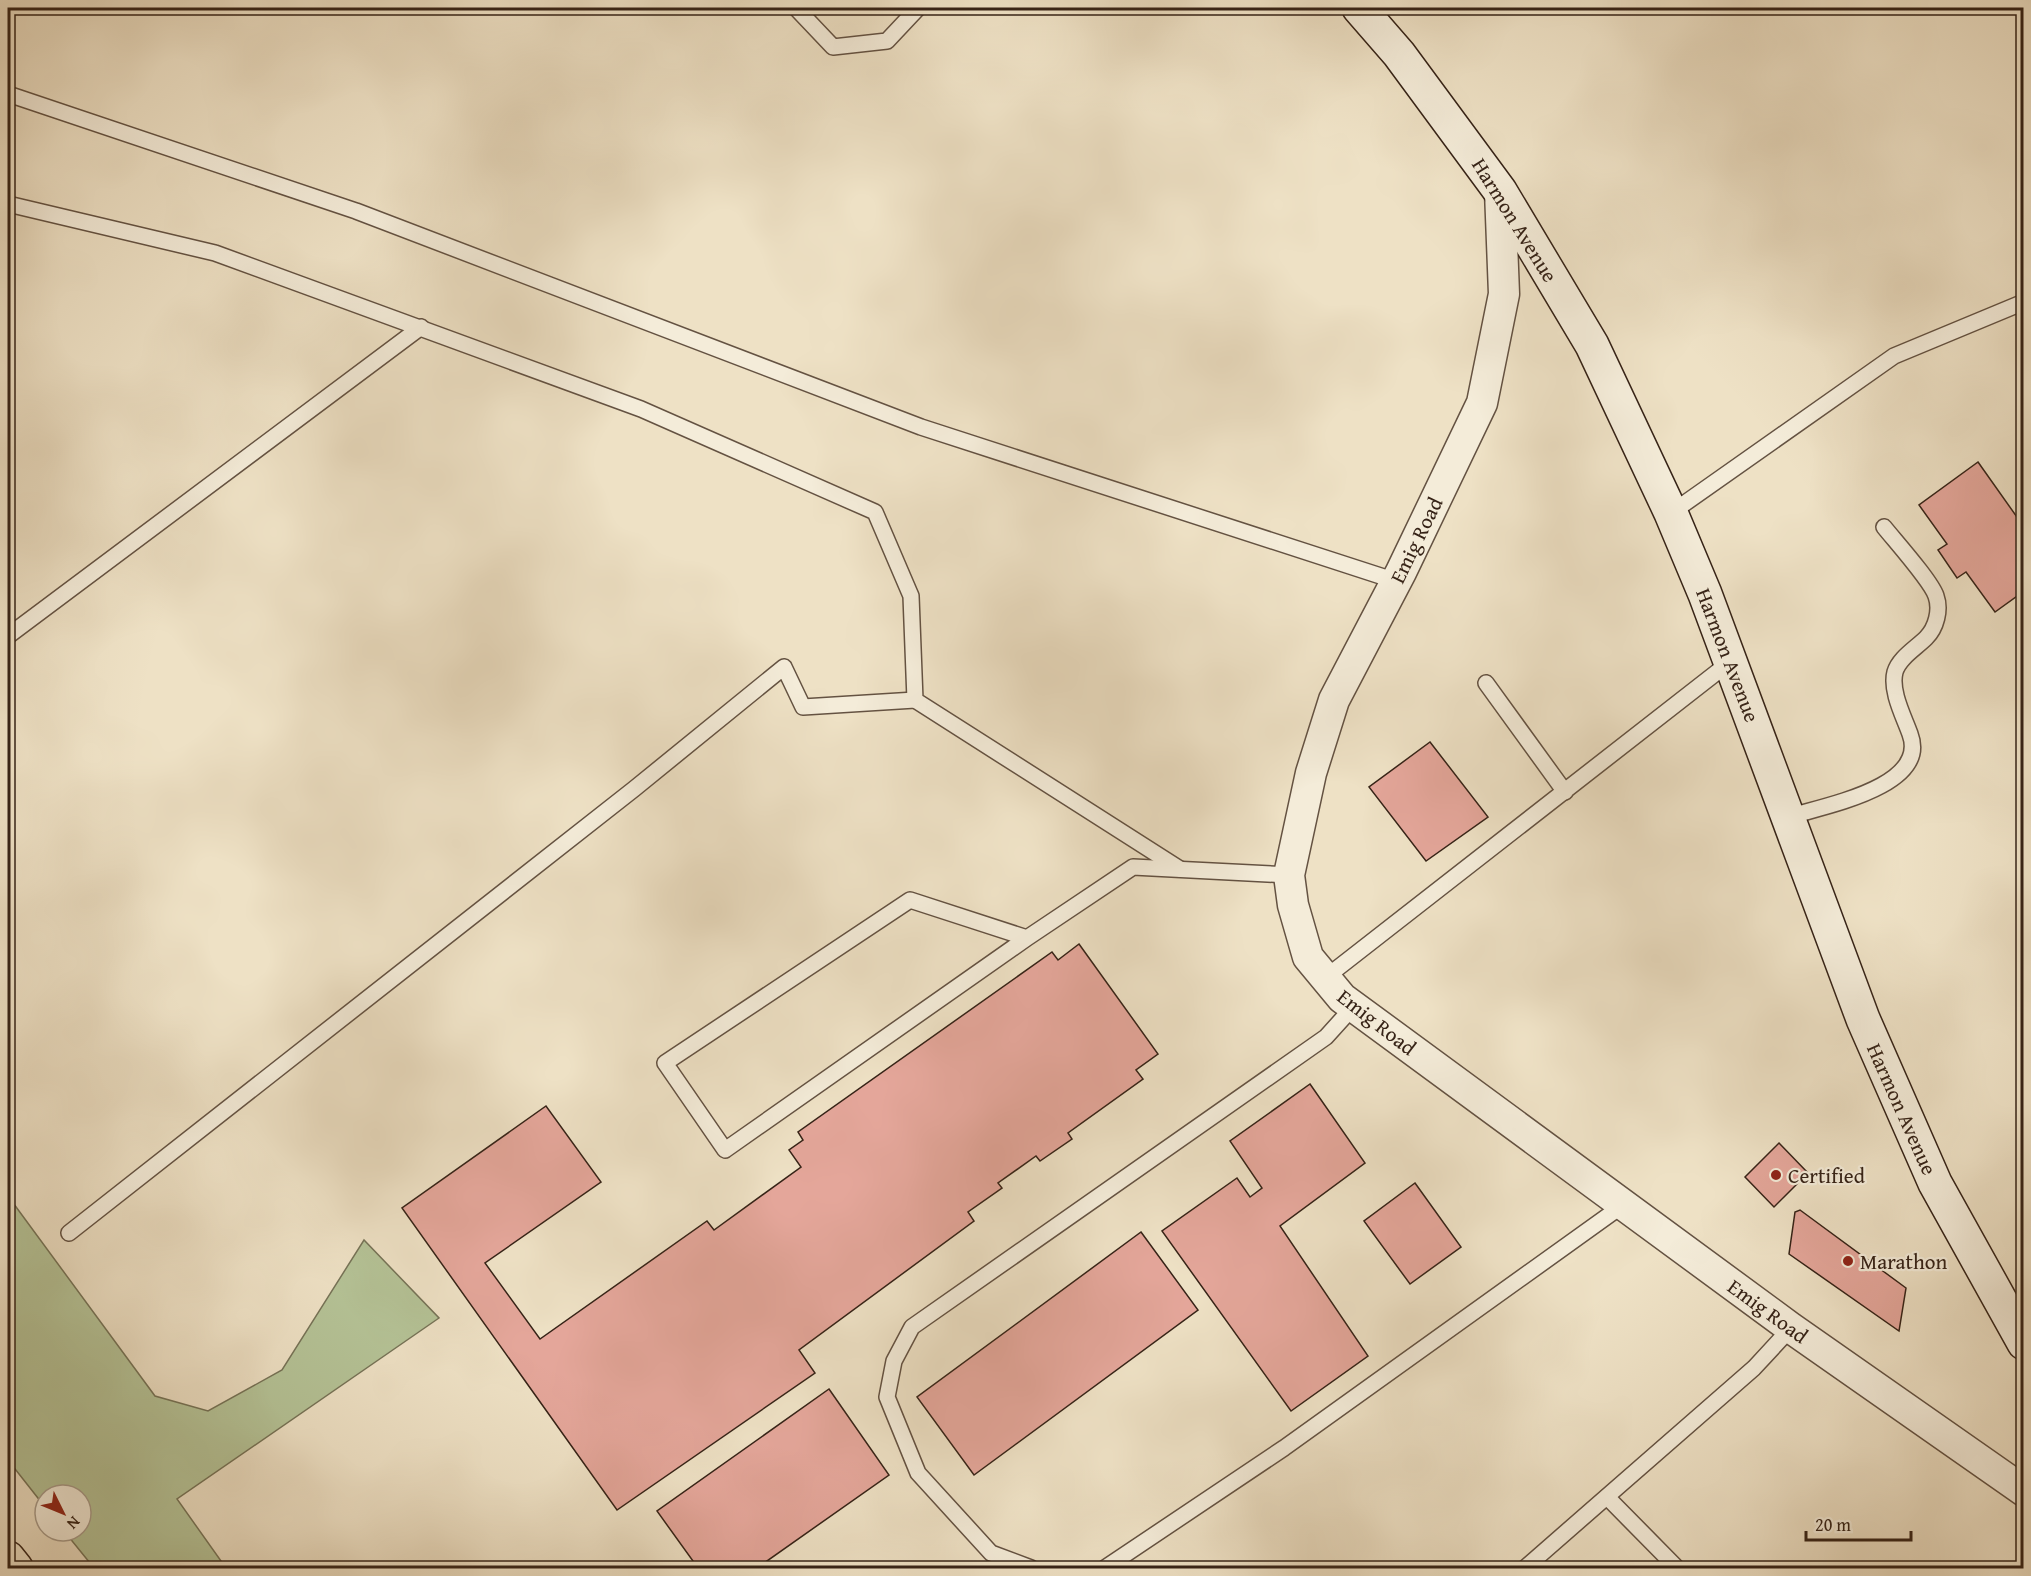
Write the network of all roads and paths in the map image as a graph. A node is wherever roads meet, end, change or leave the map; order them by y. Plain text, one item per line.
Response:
1 (796, 8) edge
2 (918, 8) edge
3 (1359, 8) edge
4 (8, 94) edge
5 (1500, 191) junction
6 (8, 204) edge
7 (2024, 302) edge
8 (421, 327) junction
9 (1671, 513) junction
10 (1884, 527) dead end
11 (1396, 581) junction
12 (8, 636) edge
13 (1730, 662) junction
14 (1486, 683) dead end
15 (915, 700) junction
16 (1565, 792) junction
17 (1788, 817) junction
18 (1180, 869) junction
19 (1289, 875) junction
20 (1027, 938) junction
21 (1325, 978) junction
22 (1354, 1006) junction
23 (1623, 1205) junction
24 (69, 1233) dead end
25 (1791, 1328) junction
26 (2024, 1342) edge
27 (2024, 1491) edge
28 (1607, 1497) junction
29 (8, 1558) edge
30 (16, 1569) edge
31 (1031, 1569) edge
32 (1105, 1569) edge
33 (1525, 1569) edge
34 (1677, 1569) edge

1 - 2 lane
3 - 5 main road, Harmon Avenue
4 - 11 lane
5 - 9 main road, Harmon Avenue
5 - 11 street, Emig Road
6 - 8 lane
7 - 9 lane
8 - 12 lane
8 - 15 lane
9 - 13 main road, Harmon Avenue
10 - 17 lane
11 - 19 street, Emig Road
13 - 16 lane
13 - 17 main road, Harmon Avenue
14 - 16 lane
15 - 18 lane
15 - 24 lane
16 - 21 lane
17 - 26 main road, Harmon Avenue
18 - 19 lane
18 - 20 lane
19 - 21 street, Emig Road
20 - 20 lane
21 - 22 street, Emig Road
22 - 23 street, Emig Road
22 - 31 lane
23 - 25 street, Emig Road
23 - 32 lane
25 - 27 street, Emig Road
25 - 28 lane
28 - 33 lane
28 - 34 lane
29 - 30 highway

